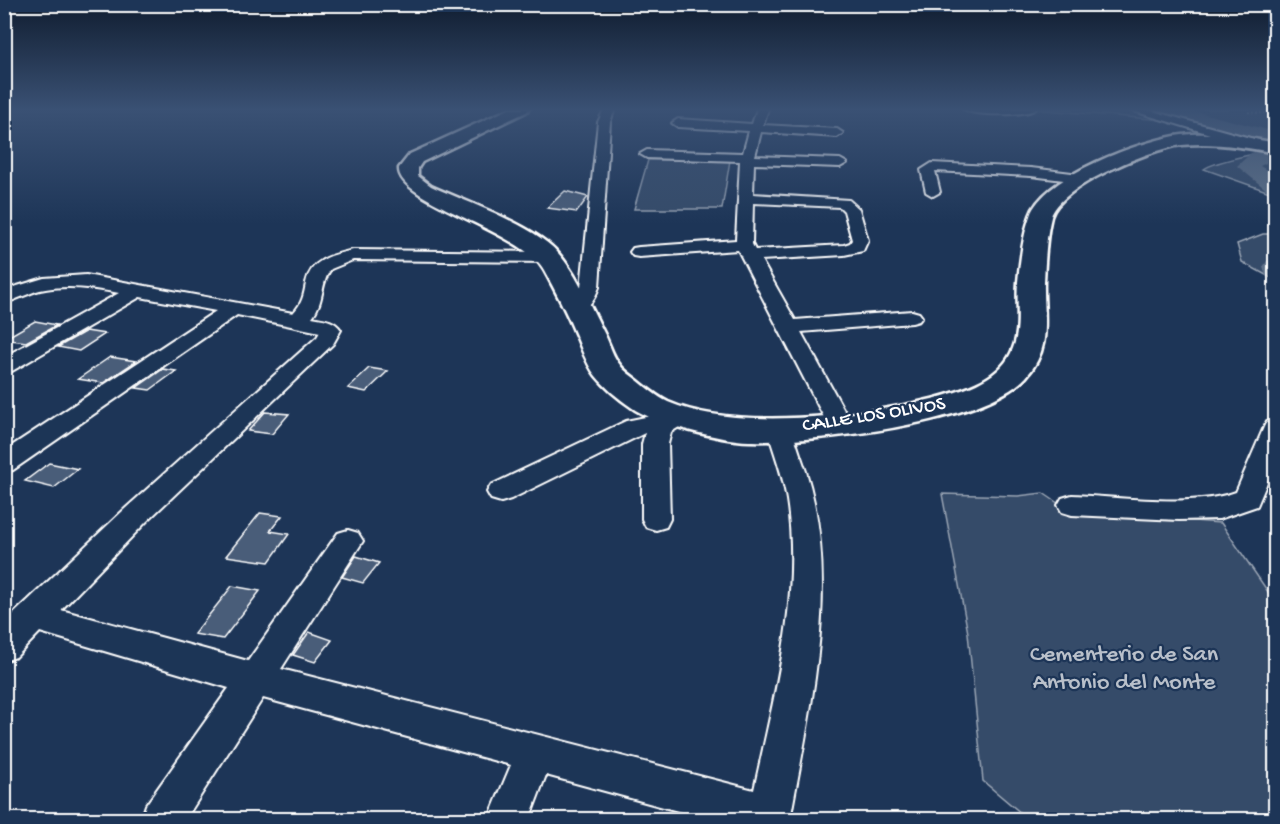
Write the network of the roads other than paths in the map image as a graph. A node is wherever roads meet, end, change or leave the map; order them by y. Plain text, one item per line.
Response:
1 (436, 147) edge
2 (602, 147) edge
3 (751, 147) edge
4 (1153, 147) edge
5 (647, 154) dead end
6 (747, 159) junction
7 (840, 163) dead end
8 (1080, 178) junction
9 (933, 192) dead end
10 (744, 198) junction
11 (747, 249) junction
12 (639, 252) dead end
13 (549, 257) junction
14 (139, 289) junction
15 (4, 297) edge
16 (578, 306) junction
17 (234, 308) junction
18 (912, 317) dead end
19 (298, 320) junction
20 (787, 327) junction
21 (4, 366) edge
22 (672, 420) junction
23 (840, 425) junction
24 (1275, 428) edge
25 (779, 429) junction
26 (4, 464) edge
27 (501, 492) dead end
28 (1072, 505) dead end
29 (656, 519) dead end
30 (348, 541) dead end
31 (34, 617) junction
32 (4, 646) edge
33 (255, 679) junction
34 (537, 752) junction
35 (770, 817) edge
36 (161, 819) edge
37 (508, 819) edge

1 - 13 street
2 - 16 street
3 - 6 street
4 - 8 street, CALLE LOS OLIVOS
5 - 6 street
6 - 7 street
6 - 10 street
8 - 9 street
8 - 23 street, CALLE LOS OLIVOS
10 - 11 street
10 - 11 street
11 - 12 street
11 - 20 street
13 - 16 street, CALLE LOS OLIVOS
13 - 19 street
14 - 15 street
14 - 17 street
14 - 21 street
16 - 22 street, CALLE LOS OLIVOS
17 - 19 street
17 - 26 street
18 - 20 street
19 - 31 street
20 - 23 street
22 - 25 street, CALLE LOS OLIVOS
22 - 27 street
22 - 29 street
23 - 25 street, CALLE LOS OLIVOS
24 - 28 street
25 - 35 street
30 - 33 street
31 - 32 street
31 - 33 street
33 - 34 street
33 - 36 street
34 - 35 street
34 - 37 street

